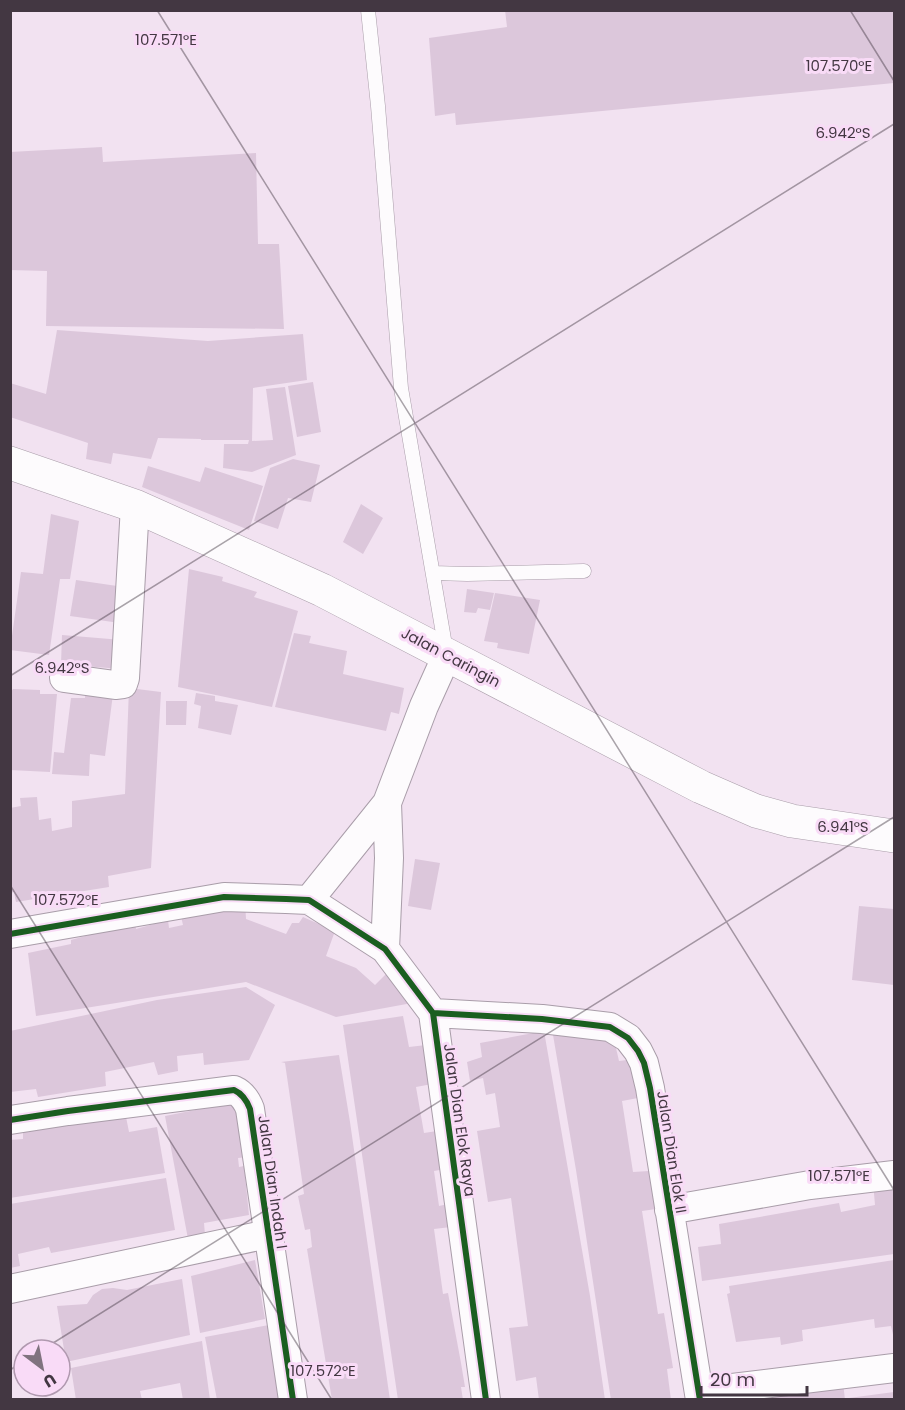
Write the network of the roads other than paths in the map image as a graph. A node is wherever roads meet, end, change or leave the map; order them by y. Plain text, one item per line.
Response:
1 (368, 10) edge
2 (10, 463) edge
3 (135, 506) junction
4 (584, 571) dead end
5 (433, 573) junction
6 (447, 655) junction
7 (64, 678) dead end
8 (387, 803) junction
9 (894, 836) edge
10 (309, 900) junction
11 (10, 934) edge
12 (385, 949) junction
13 (433, 1013) junction
14 (10, 1120) edge
15 (894, 1176) edge
16 (669, 1210) junction
17 (268, 1234) junction
18 (10, 1289) edge
19 (894, 1368) edge
20 (700, 1396) edge
21 (293, 1400) edge
22 (486, 1400) edge

1 - 5 lane
2 - 3 main road, Jalan Caringin
3 - 6 main road, Jalan Caringin
3 - 7 street
4 - 5 lane
5 - 6 lane
6 - 8 street
6 - 9 main road, Jalan Caringin
8 - 10 street
8 - 12 street
10 - 11 street
10 - 12 street, Jalan Dian Elok Raya
12 - 13 street, Jalan Dian Elok Raya
13 - 16 street, Jalan Dian Elok II
13 - 22 street, Jalan Dian Elok Raya
14 - 17 street, Jalan Dian Indah I
15 - 16 street
16 - 20 street, Jalan Dian Elok II
17 - 18 street
17 - 21 street, Jalan Dian Indah I
19 - 20 street

